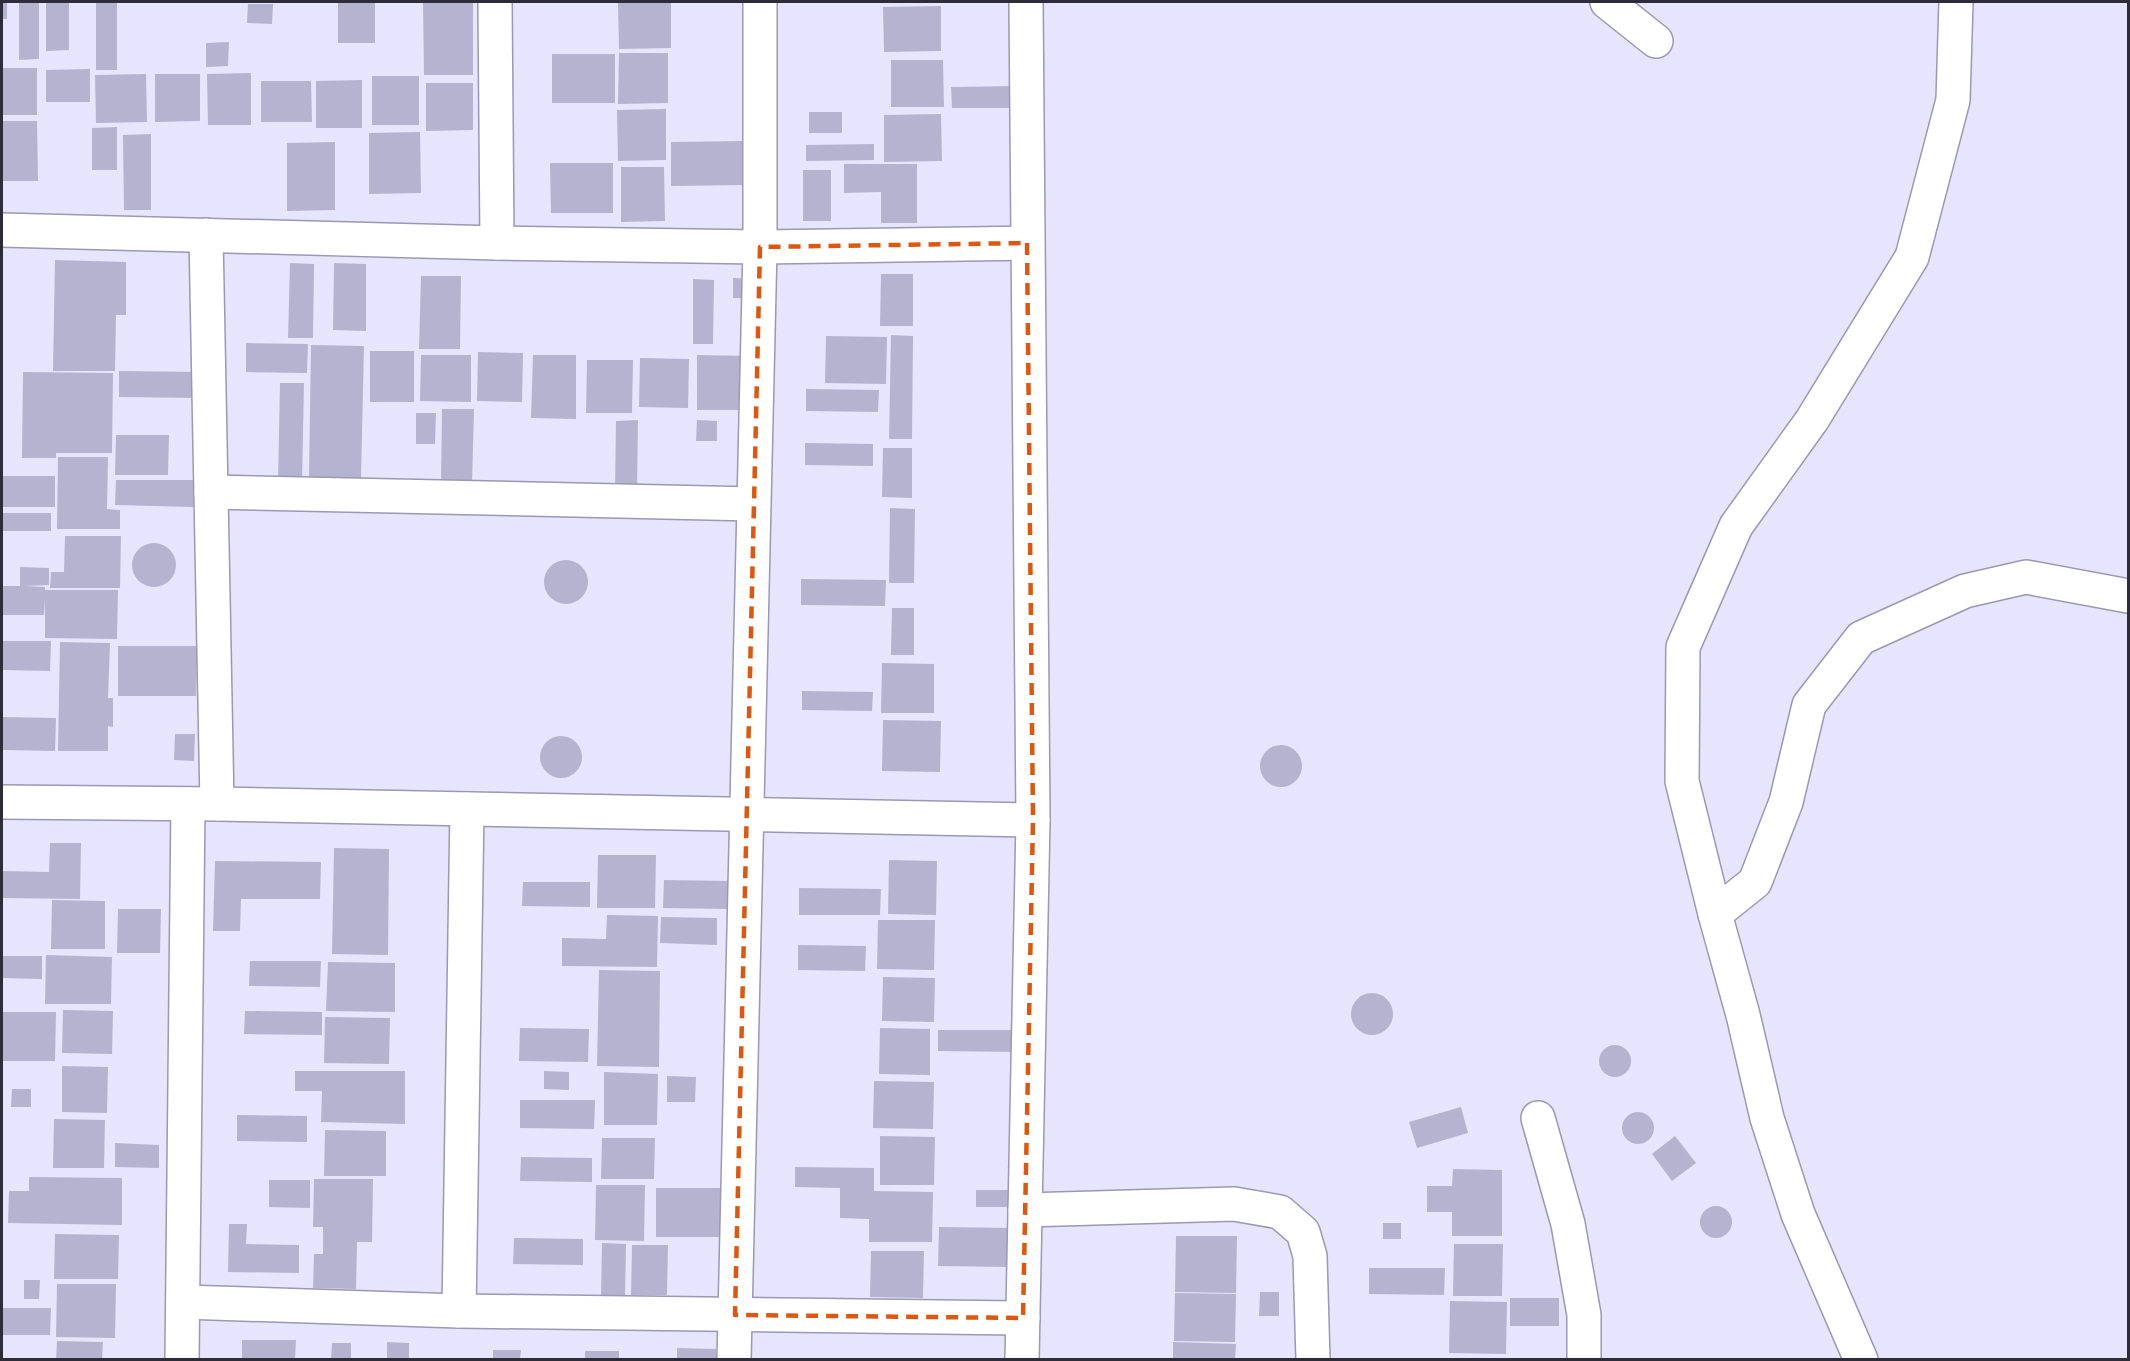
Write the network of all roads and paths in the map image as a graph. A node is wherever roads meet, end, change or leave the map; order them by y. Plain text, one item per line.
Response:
1 (495, 2) edge
2 (760, 2) edge
3 (1026, 2) edge
4 (1607, 2) edge
5 (1956, 2) edge
6 (1656, 41) dead end
7 (2, 230) edge
8 (206, 235) junction
9 (497, 243) junction
10 (1027, 243) junction
11 (760, 247) junction
12 (211, 492) junction
13 (753, 504) junction
14 (2128, 596) edge
15 (2, 802) edge
16 (202, 804) junction
17 (467, 809) junction
18 (746, 814) junction
19 (1033, 820) junction
20 (1715, 914) junction
21 (1538, 1118) dead end
22 (1025, 1210) junction
23 (183, 1302) junction
24 (459, 1311) junction
25 (735, 1315) junction
26 (1023, 1318) junction
27 (182, 1359) edge
28 (734, 1359) edge
29 (1022, 1359) edge
30 (1313, 1359) edge
31 (1584, 1359) edge
32 (1861, 1359) edge

1 - 9 street
2 - 11 street
3 - 10 street
4 - 6 street
5 - 20 street
7 - 8 street
8 - 9 street
8 - 12 street
9 - 11 street
10 - 11 street
10 - 19 street
11 - 13 street
12 - 13 street
12 - 16 street
13 - 18 street
14 - 20 street
15 - 16 street
16 - 17 street
16 - 23 street
17 - 18 street
17 - 24 street
18 - 19 street
18 - 25 street
19 - 22 street
20 - 32 street
21 - 31 street
22 - 26 street
22 - 30 street
23 - 24 street
23 - 27 street
24 - 25 street
25 - 26 street
25 - 28 street
26 - 29 street

